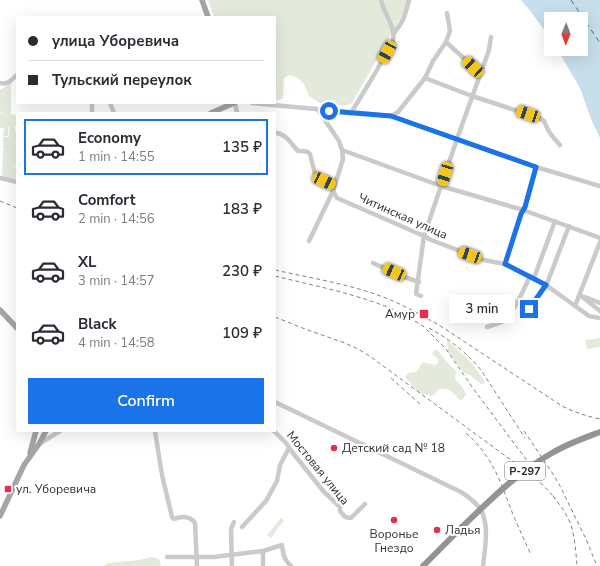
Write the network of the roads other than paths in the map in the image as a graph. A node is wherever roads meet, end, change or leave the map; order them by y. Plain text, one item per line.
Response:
1 (202, 0) edge
2 (381, 0) edge
3 (409, 0) edge
4 (447, 13) dead end
5 (208, 16) edge
6 (394, 33) junction
7 (491, 37) dead end
8 (446, 42) junction
9 (480, 73) junction
10 (16, 76) edge
11 (425, 78) junction
12 (0, 83) edge
13 (472, 96) junction
14 (233, 104) edge
15 (265, 104) edge
16 (318, 110) junction
17 (213, 112) edge
18 (351, 113) junction
19 (391, 116) junction
20 (276, 133) edge
21 (457, 139) junction
22 (560, 145) dead end
23 (342, 150) junction
24 (536, 167) junction
25 (0, 178) edge
26 (16, 182) edge
27 (442, 186) junction
28 (600, 186) edge
29 (334, 188) junction
30 (523, 210) junction
31 (555, 221) junction
32 (569, 226) junction
33 (424, 236) junction
34 (600, 238) edge
35 (309, 241) dead end
36 (600, 242) edge
37 (373, 263) dead end
38 (505, 264) junction
39 (532, 277) junction
40 (419, 282) junction
41 (546, 285) junction
42 (580, 295) junction
43 (421, 296) dead end
44 (600, 303) edge
45 (576, 306) junction
46 (0, 310) edge
47 (600, 311) edge
48 (524, 316) dead end
49 (600, 318) edge
50 (16, 327) edge
51 (487, 327) dead end
52 (276, 402) edge
53 (36, 432) edge
54 (45, 432) edge
55 (58, 432) edge
56 (155, 432) edge
57 (275, 432) edge
58 (600, 432) edge
59 (50, 437) junction
60 (39, 444) junction
61 (289, 448) junction
62 (27, 460) junction
63 (365, 504) dead end
64 (0, 516) edge
65 (234, 522) dead end
66 (242, 526) dead end
67 (263, 551) junction
68 (232, 555) junction
69 (167, 557) dead end
70 (197, 557) junction
71 (484, 560) junction
72 (197, 566) edge
73 (232, 566) edge
74 (263, 566) edge
75 (291, 566) edge
76 (423, 566) edge
77 (483, 566) edge
78 (486, 566) edge

1 - 5 main road
2 - 6 street
3 - 6 street
4 - 8 street
6 - 18 street
7 - 9 street
8 - 9 street
8 - 11 street
9 - 13 street
10 - 12 street
11 - 13 street
11 - 19 street
13 - 21 street
13 - 22 street
14 - 17 main road
15 - 16 street
16 - 18 street
16 - 23 street
18 - 19 street
19 - 21 street
20 - 29 street, Читинская улица
21 - 24 street
21 - 27 street
23 - 27 street
23 - 29 street
24 - 28 street
24 - 30 street
25 - 26 street
27 - 30 street
27 - 33 street
29 - 33 street, Читинская улица
29 - 35 street
30 - 31 street
30 - 38 street
31 - 32 street
31 - 39 street
32 - 34 street
32 - 41 street
33 - 38 street, Читинская улица
33 - 40 street
36 - 42 street
37 - 40 street
38 - 39 street, Читинская улица
39 - 41 street, Читинская улица
39 - 51 street
40 - 43 street
41 - 45 street, Читинская улица
41 - 48 street
42 - 44 street
42 - 45 street
42 - 47 street
45 - 49 street, Читинская улица
46 - 50 main road
52 - 71 street
53 - 62 main road
54 - 59 street
54 - 60 main road
55 - 59 street
56 - 70 street
57 - 61 street, Мостовая улица
58 - 76 highway, Р-297, bridge
59 - 60 street
60 - 62 main road
61 - 63 street, Мостовая улица
61 - 66 street
62 - 64 main road
65 - 68 street
67 - 68 street
67 - 74 street
67 - 75 street
68 - 70 street
68 - 73 street
69 - 70 street
70 - 72 street
71 - 77 street
71 - 78 street

